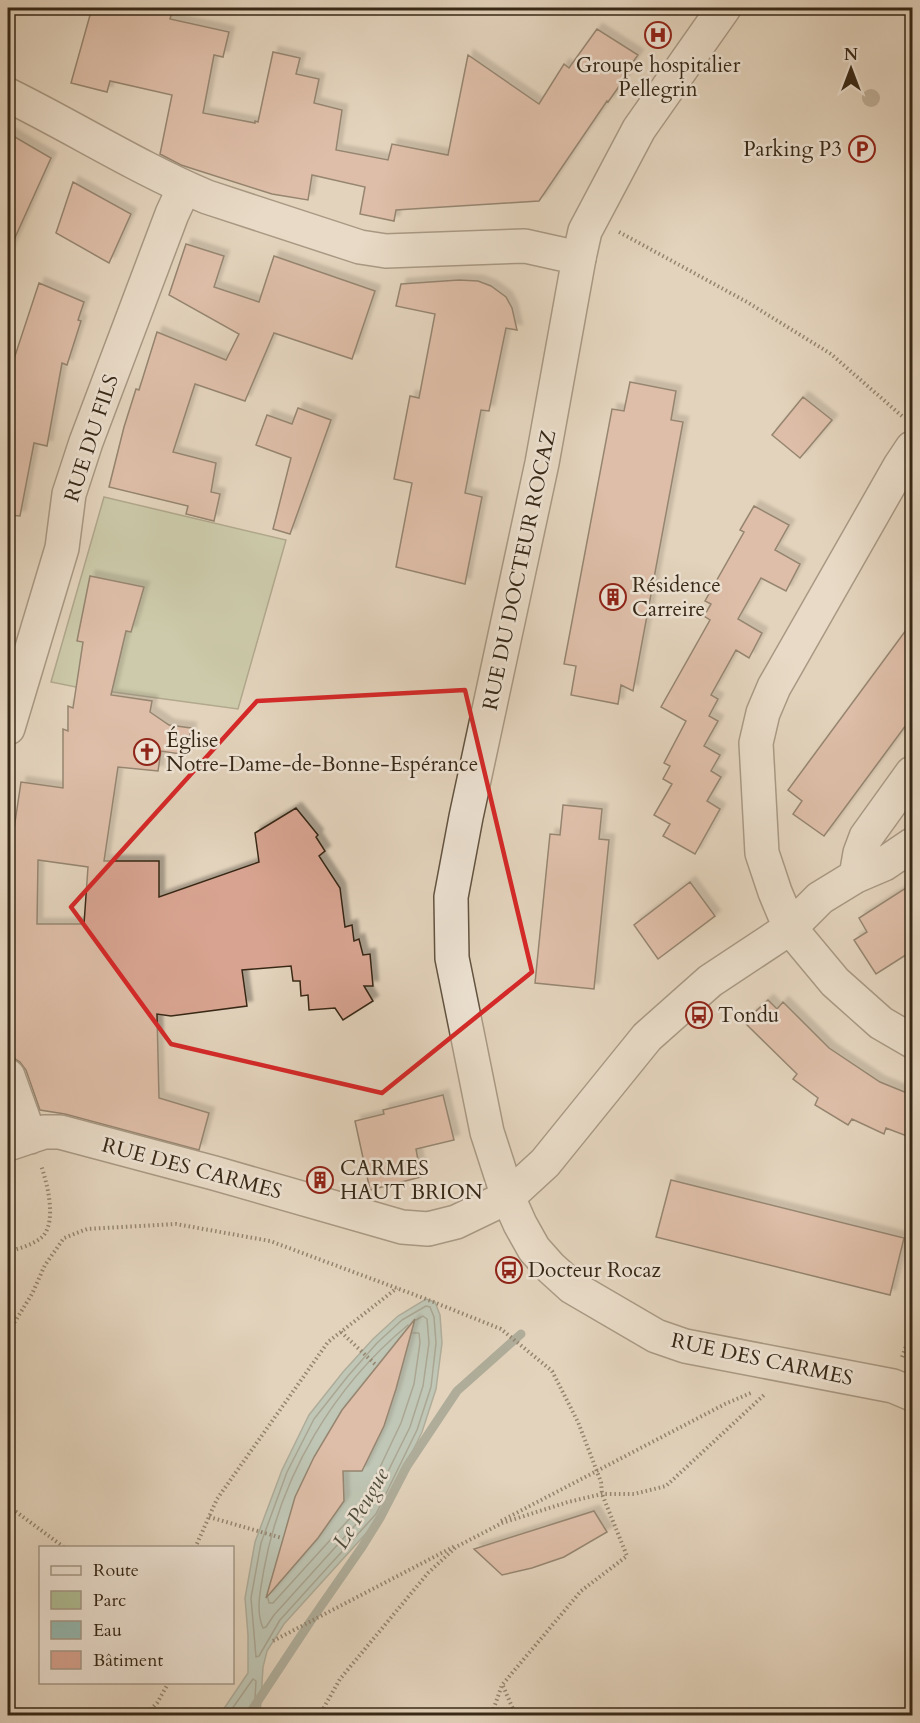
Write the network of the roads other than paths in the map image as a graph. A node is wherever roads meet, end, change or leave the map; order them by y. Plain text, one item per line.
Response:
1 (724, 8) edge
2 (8, 95) edge
3 (184, 188) junction
4 (579, 258) junction
5 (908, 433) edge
6 (8, 728) edge
7 (912, 772) edge
8 (912, 845) edge
9 (856, 876) junction
10 (790, 928) junction
11 (912, 1041) edge
12 (8, 1077) edge
13 (19, 1140) edge
14 (508, 1197) junction
15 (912, 1394) edge

1 - 4 street, RUE DU DOCTEUR ROCAZ
2 - 3 street
3 - 4 street
3 - 6 street, RUE DU FILS
4 - 14 street, RUE DU DOCTEUR ROCAZ
5 - 10 street
7 - 9 street
8 - 9 street
9 - 10 street
10 - 11 street
10 - 14 street
12 - 13 street
13 - 14 street, RUE DES CARMES
14 - 15 street, RUE DES CARMES

